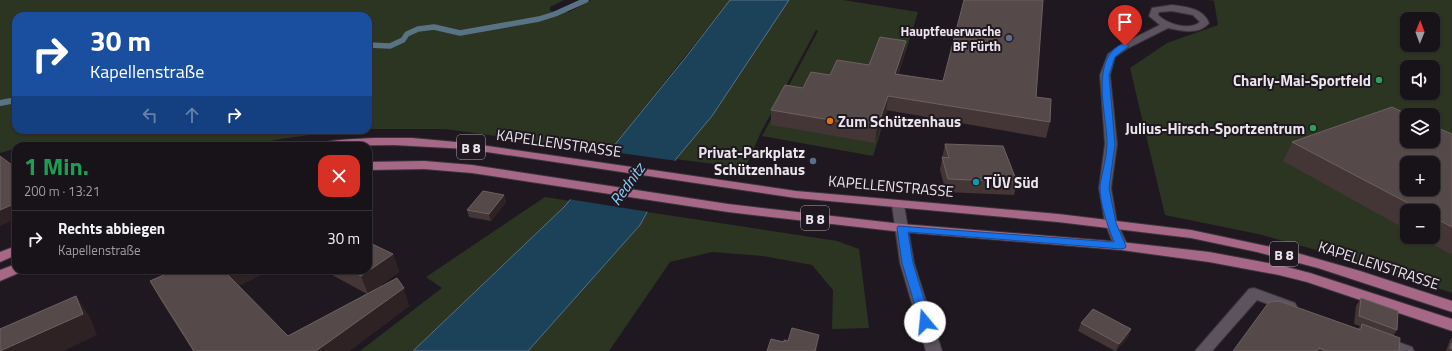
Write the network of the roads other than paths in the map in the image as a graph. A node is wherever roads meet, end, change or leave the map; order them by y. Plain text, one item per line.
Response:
1 (1167, 25) junction
2 (366, 142) edge
3 (372, 166) edge
4 (898, 205) junction
5 (1111, 223) junction
6 (902, 228) junction
7 (1121, 246) junction
8 (12, 252) edge
9 (0, 257) edge
10 (12, 271) edge
11 (0, 276) edge
12 (1452, 307) edge
13 (1304, 312) edge
14 (1452, 325) edge
15 (1369, 337) edge
16 (934, 351) edge
17 (1203, 351) edge
18 (1406, 351) edge

1 - 1 street
1 - 5 street
2 - 4 main road, KAPELLENSTRASSE / B 8
3 - 6 main road, B 8
4 - 5 main road, KAPELLENSTRASSE / B 8
4 - 6 street
5 - 7 street
5 - 12 main road, KAPELLENSTRASSE / B 8
6 - 7 main road, B 8
6 - 16 street
7 - 14 main road, B 8
8 - 9 main road
10 - 11 main road
13 - 17 street
15 - 18 street

